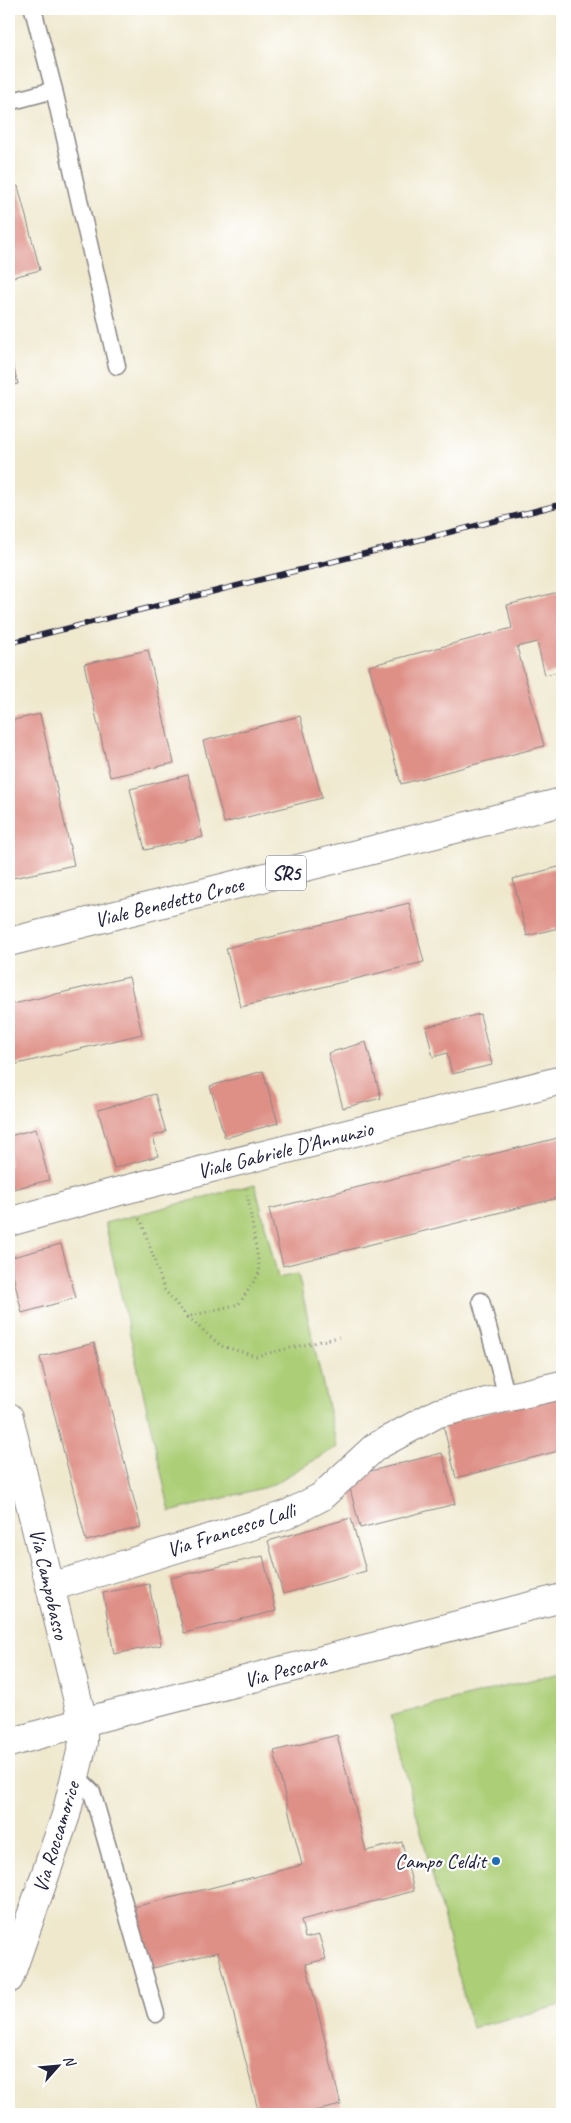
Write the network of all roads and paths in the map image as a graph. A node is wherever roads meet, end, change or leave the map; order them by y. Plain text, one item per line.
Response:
1 (33, 9) edge
2 (54, 90) junction
3 (9, 102) edge
4 (117, 366) dead end
5 (562, 802) edge
6 (9, 942) edge
7 (562, 1080) edge
8 (243, 1160) junction
9 (116, 1192) junction
10 (9, 1222) edge
11 (481, 1301) dead end
12 (187, 1316) junction
13 (339, 1337) dead end
14 (562, 1385) edge
15 (507, 1398) junction
16 (9, 1416) edge
17 (51, 1587) junction
18 (562, 1598) edge
19 (83, 1722) junction
20 (9, 1743) edge
21 (75, 1775) junction
22 (9, 1979) edge
23 (156, 2014) dead end

1 - 2 lane
2 - 3 lane
2 - 4 lane
5 - 6 street, Viale Benedetto Croce / SR5
7 - 8 street, Viale Gabriele D'Annunzio
8 - 9 street, Viale Gabriele D'Annunzio
8 - 12 path
9 - 10 street, Viale Gabriele D'Annunzio
9 - 12 path
11 - 15 lane
12 - 13 path
14 - 15 street, Via Francesco Lalli
15 - 17 street, Via Francesco Lalli
16 - 17 street, Via Campobasso
17 - 19 street, Via Campobasso
18 - 19 street, Via Pescara
19 - 20 street, Via Pescara
19 - 21 street, Via Roccamorice
21 - 22 street, Via Roccamorice
21 - 23 lane

